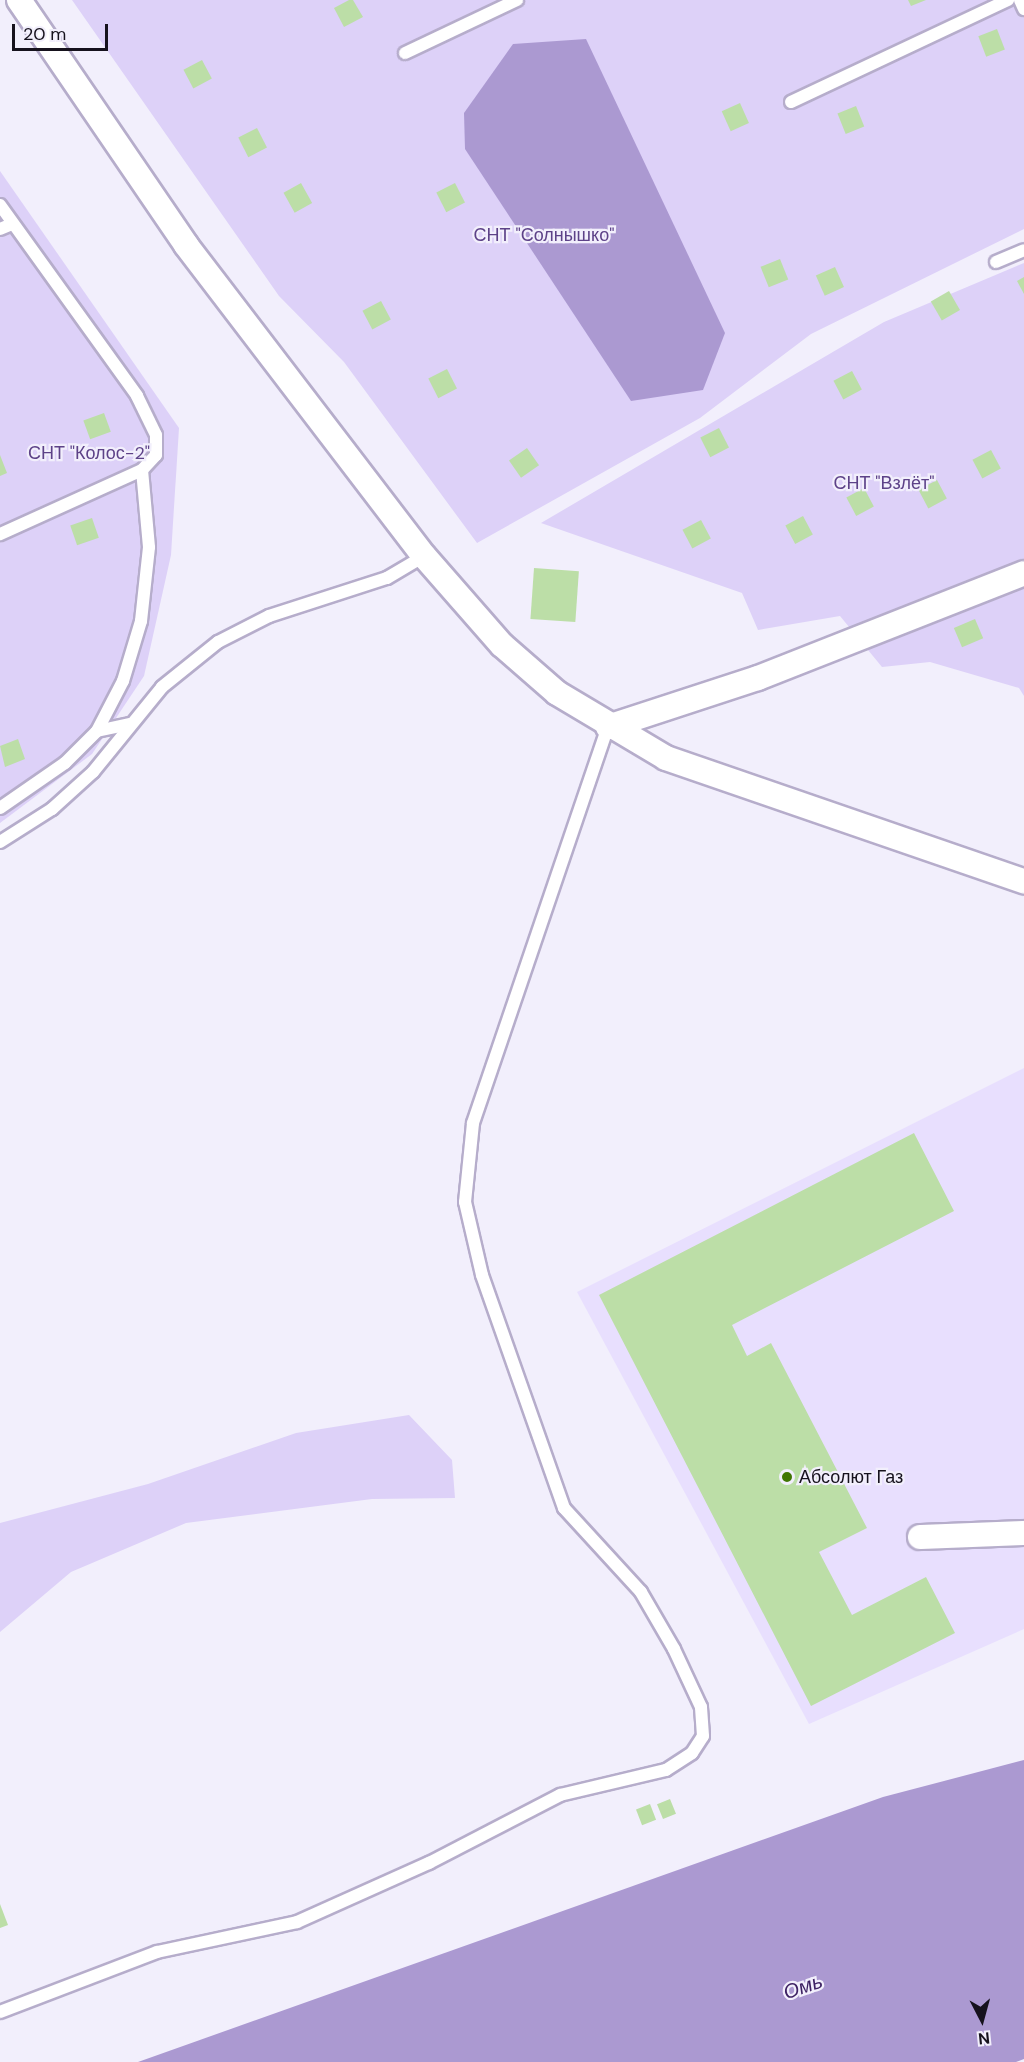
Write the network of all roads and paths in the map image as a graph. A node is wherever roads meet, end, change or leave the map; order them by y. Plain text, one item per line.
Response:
1 (19, 0) edge
2 (517, 0) edge
3 (1008, 0) edge
4 (1020, 0) edge
5 (1024, 9) edge
6 (405, 53) dead end
7 (791, 102) dead end
8 (0, 205) edge
9 (12, 224) junction
10 (0, 229) edge
11 (1024, 250) edge
12 (996, 262) dead end
13 (142, 470) junction
14 (0, 534) edge
15 (424, 556) junction
16 (1024, 573) edge
17 (130, 724) junction
18 (608, 727) junction
19 (97, 731) junction
20 (0, 808) edge
21 (0, 842) edge
22 (1024, 881) edge
23 (1024, 1533) edge
24 (920, 1537) dead end
25 (0, 2012) edge

1 - 15 street
2 - 6 lane
3 - 7 lane
4 - 5 lane
8 - 9 lane
9 - 10 lane
9 - 13 lane
11 - 12 lane
13 - 14 lane
13 - 19 lane
15 - 17 lane
15 - 18 street
16 - 18 street
17 - 19 lane
17 - 21 lane
18 - 22 street
18 - 25 lane
19 - 20 lane
23 - 24 street

